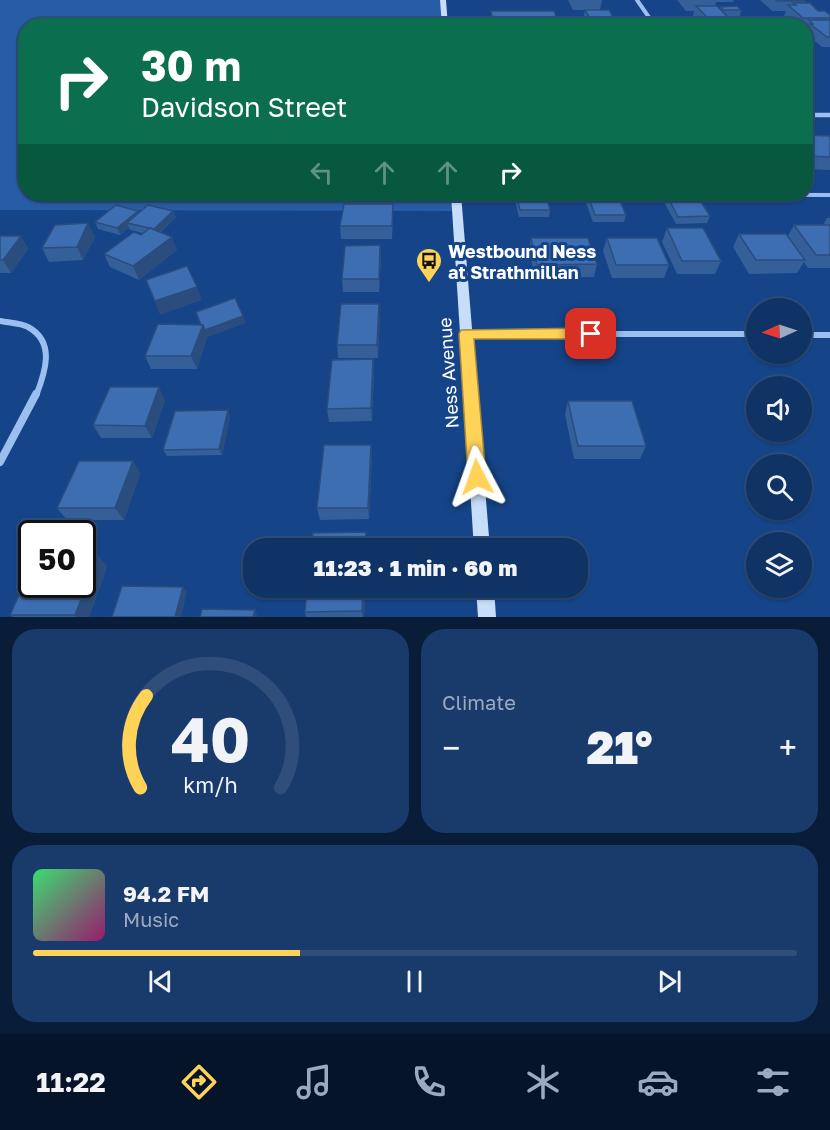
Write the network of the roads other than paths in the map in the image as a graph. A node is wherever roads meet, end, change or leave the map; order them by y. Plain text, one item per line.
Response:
1 (443, 0) edge
2 (637, 0) edge
3 (444, 18) edge
4 (649, 18) edge
5 (813, 115) edge
6 (830, 115) edge
7 (813, 195) edge
8 (830, 195) edge
9 (456, 201) edge
10 (0, 321) edge
11 (466, 334) junction
12 (746, 334) edge
13 (812, 334) edge
14 (830, 335) edge
15 (0, 462) edge
16 (481, 538) edge
17 (486, 598) edge
18 (487, 617) edge

1 - 3 main road
2 - 4 street
5 - 6 street
7 - 8 lane
9 - 11 main road, Ness Avenue
10 - 15 street
11 - 12 street
11 - 16 main road, Ness Avenue
13 - 14 street
17 - 18 main road

